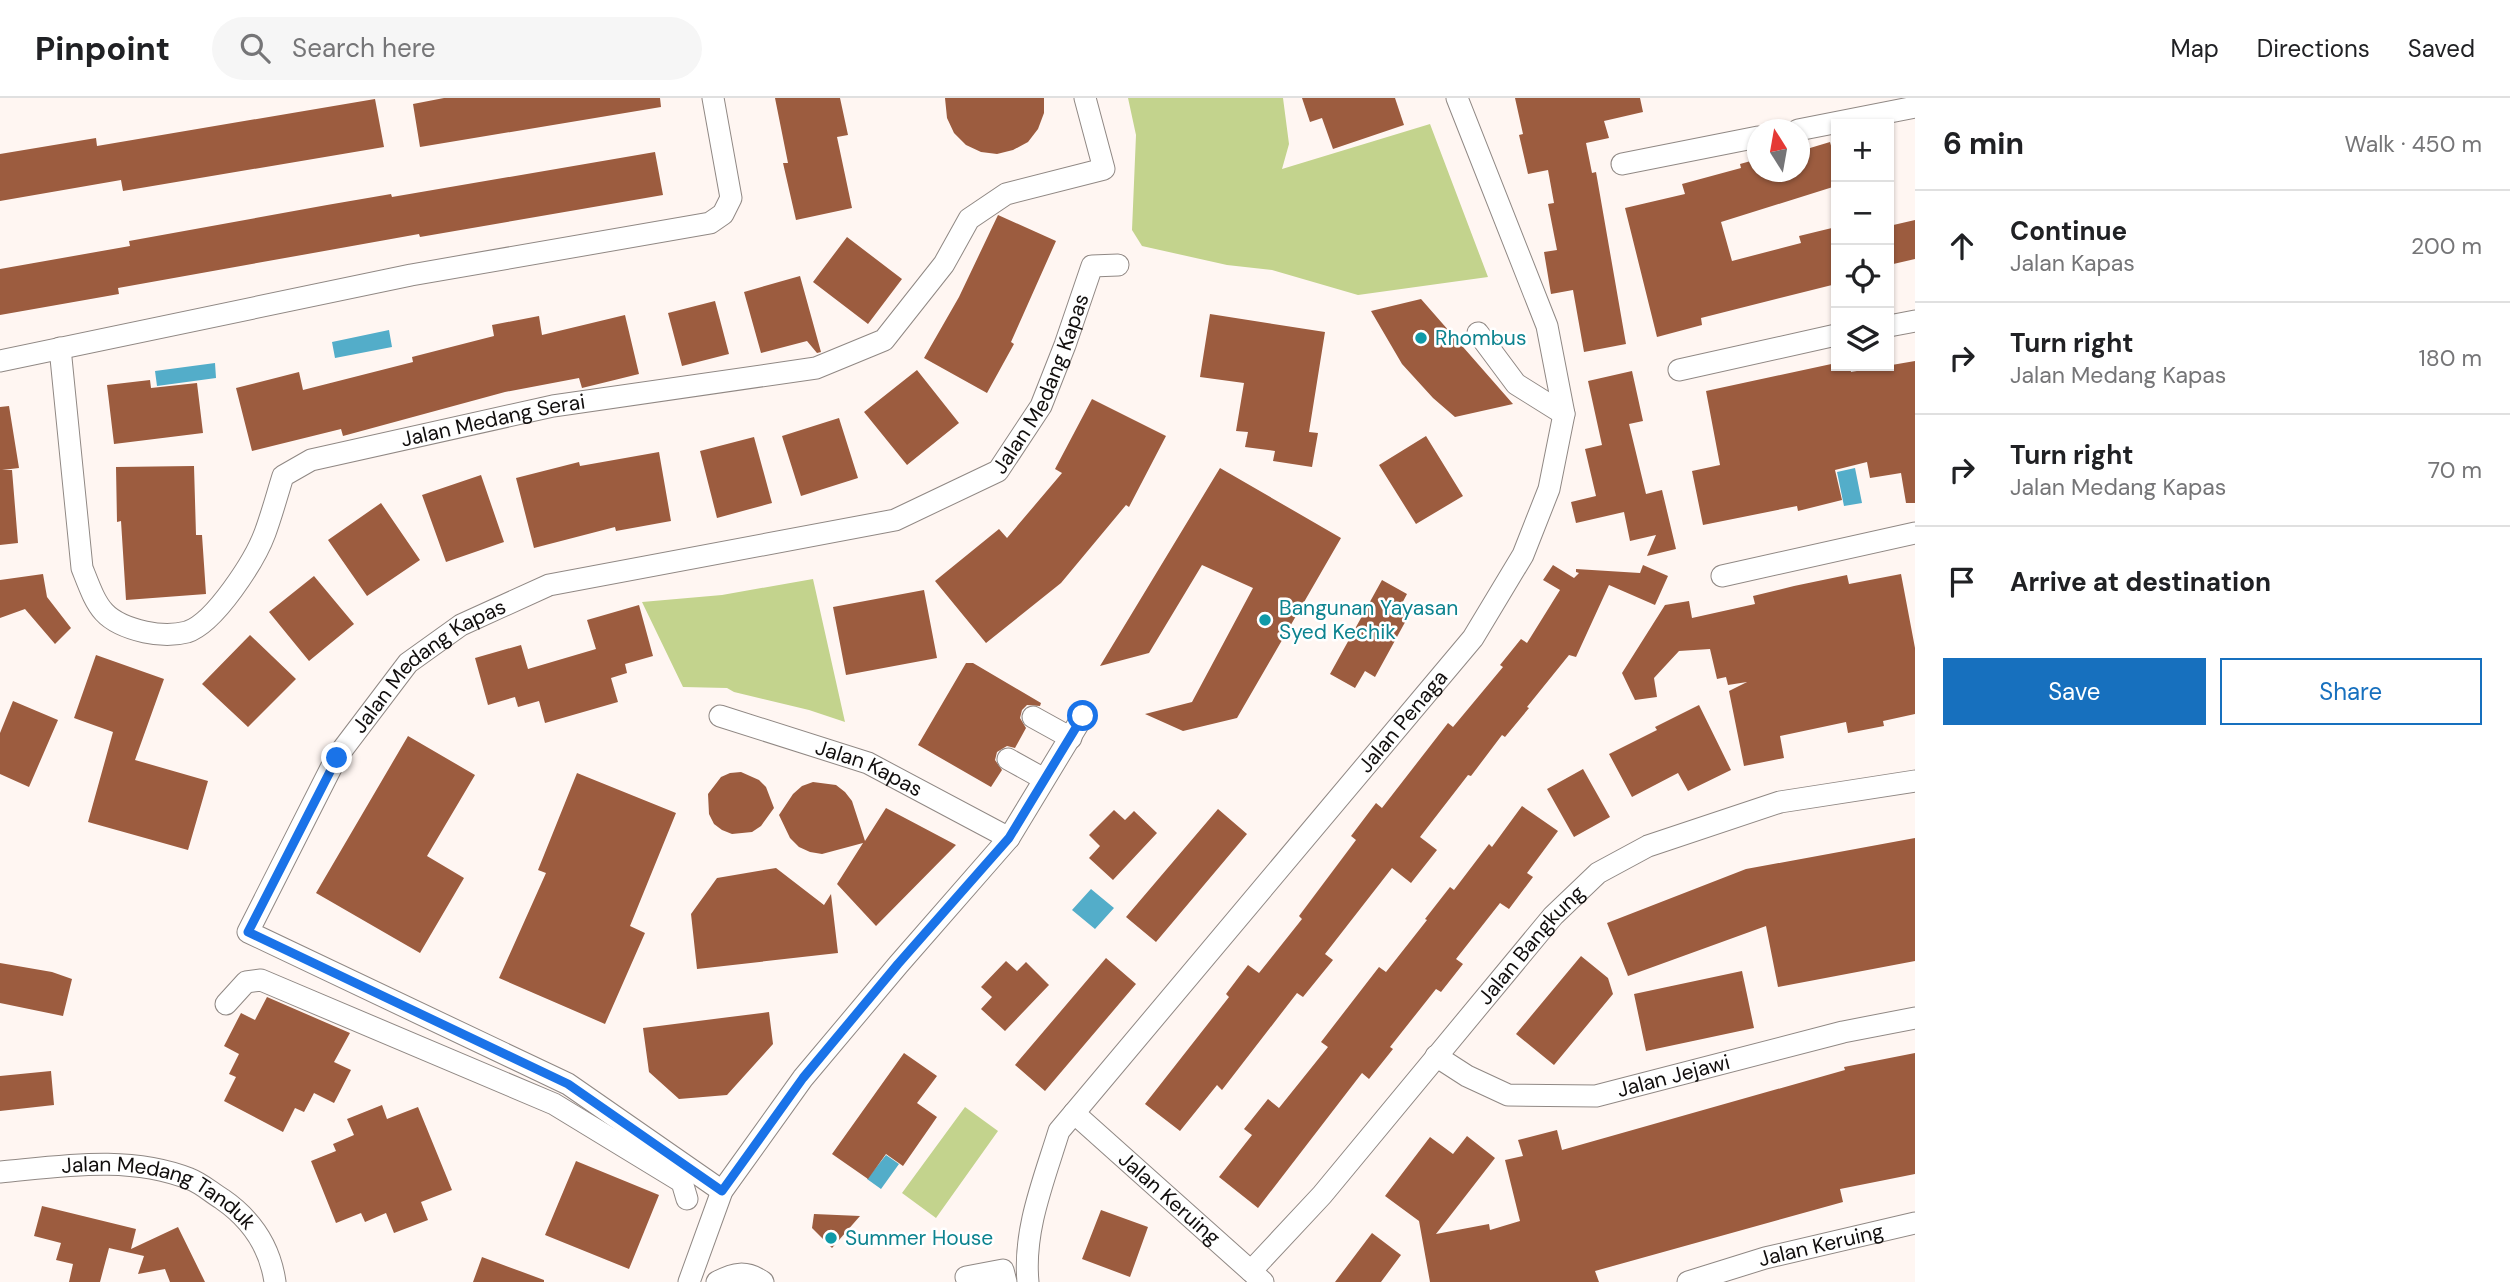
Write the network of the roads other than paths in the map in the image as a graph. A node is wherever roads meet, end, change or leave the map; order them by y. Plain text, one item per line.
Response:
1 (713, 98) edge
2 (1085, 98) edge
3 (1457, 98) edge
4 (1915, 107) edge
5 (1810, 128) edge
6 (1747, 139) edge
7 (1622, 164) dead end
8 (1118, 265) dead end
9 (1915, 321) edge
10 (1894, 325) edge
11 (1478, 333) dead end
12 (1831, 336) edge
13 (60, 348) junction
14 (0, 360) edge
15 (1679, 370) dead end
16 (1564, 414) junction
17 (1915, 533) edge
18 (1722, 576) dead end
19 (720, 716) dead end
20 (1083, 716) dead end
21 (1032, 717) dead end
22 (1071, 738) junction
23 (1008, 759) dead end
24 (1044, 779) junction
25 (1915, 781) edge
26 (1009, 838) junction
27 (226, 1004) dead end
28 (1915, 1018) edge
29 (1436, 1056) junction
30 (568, 1084) junction
31 (554, 1104) junction
32 (1074, 1113) junction
33 (0, 1172) edge
34 (722, 1191) junction
35 (687, 1199) dead end
36 (1915, 1223) edge
37 (965, 1277) dead end
38 (1257, 1277) edge
39 (275, 1282) edge
40 (689, 1282) edge
41 (717, 1282) edge
42 (763, 1282) edge
43 (1006, 1282) edge
44 (1028, 1282) edge
45 (1688, 1282) edge

1 - 13 street
2 - 13 street, Jalan Medang Serai
3 - 16 street, Jalan Penaga
4 - 5 street
6 - 7 street
8 - 30 street, Jalan Medang Kapas
9 - 10 street
11 - 16 street
12 - 15 street
13 - 14 street
16 - 32 street, Jalan Penaga
17 - 18 street
19 - 26 street, Jalan Kapas
20 - 22 street
21 - 22 street
22 - 24 street
23 - 24 street
24 - 26 street
25 - 29 street, Jalan Bangkung
26 - 34 street
27 - 31 street
28 - 29 street, Jalan Jejawi
29 - 38 street, Jalan Bangkung
30 - 31 street
30 - 34 street, Jalan Medang Kapas
31 - 35 street
32 - 38 street, Jalan Keruing
32 - 44 street, Jalan Penaga
33 - 39 street, Jalan Medang Tanduk
34 - 40 street
36 - 45 street, Jalan Keruing
37 - 43 street
41 - 42 street

